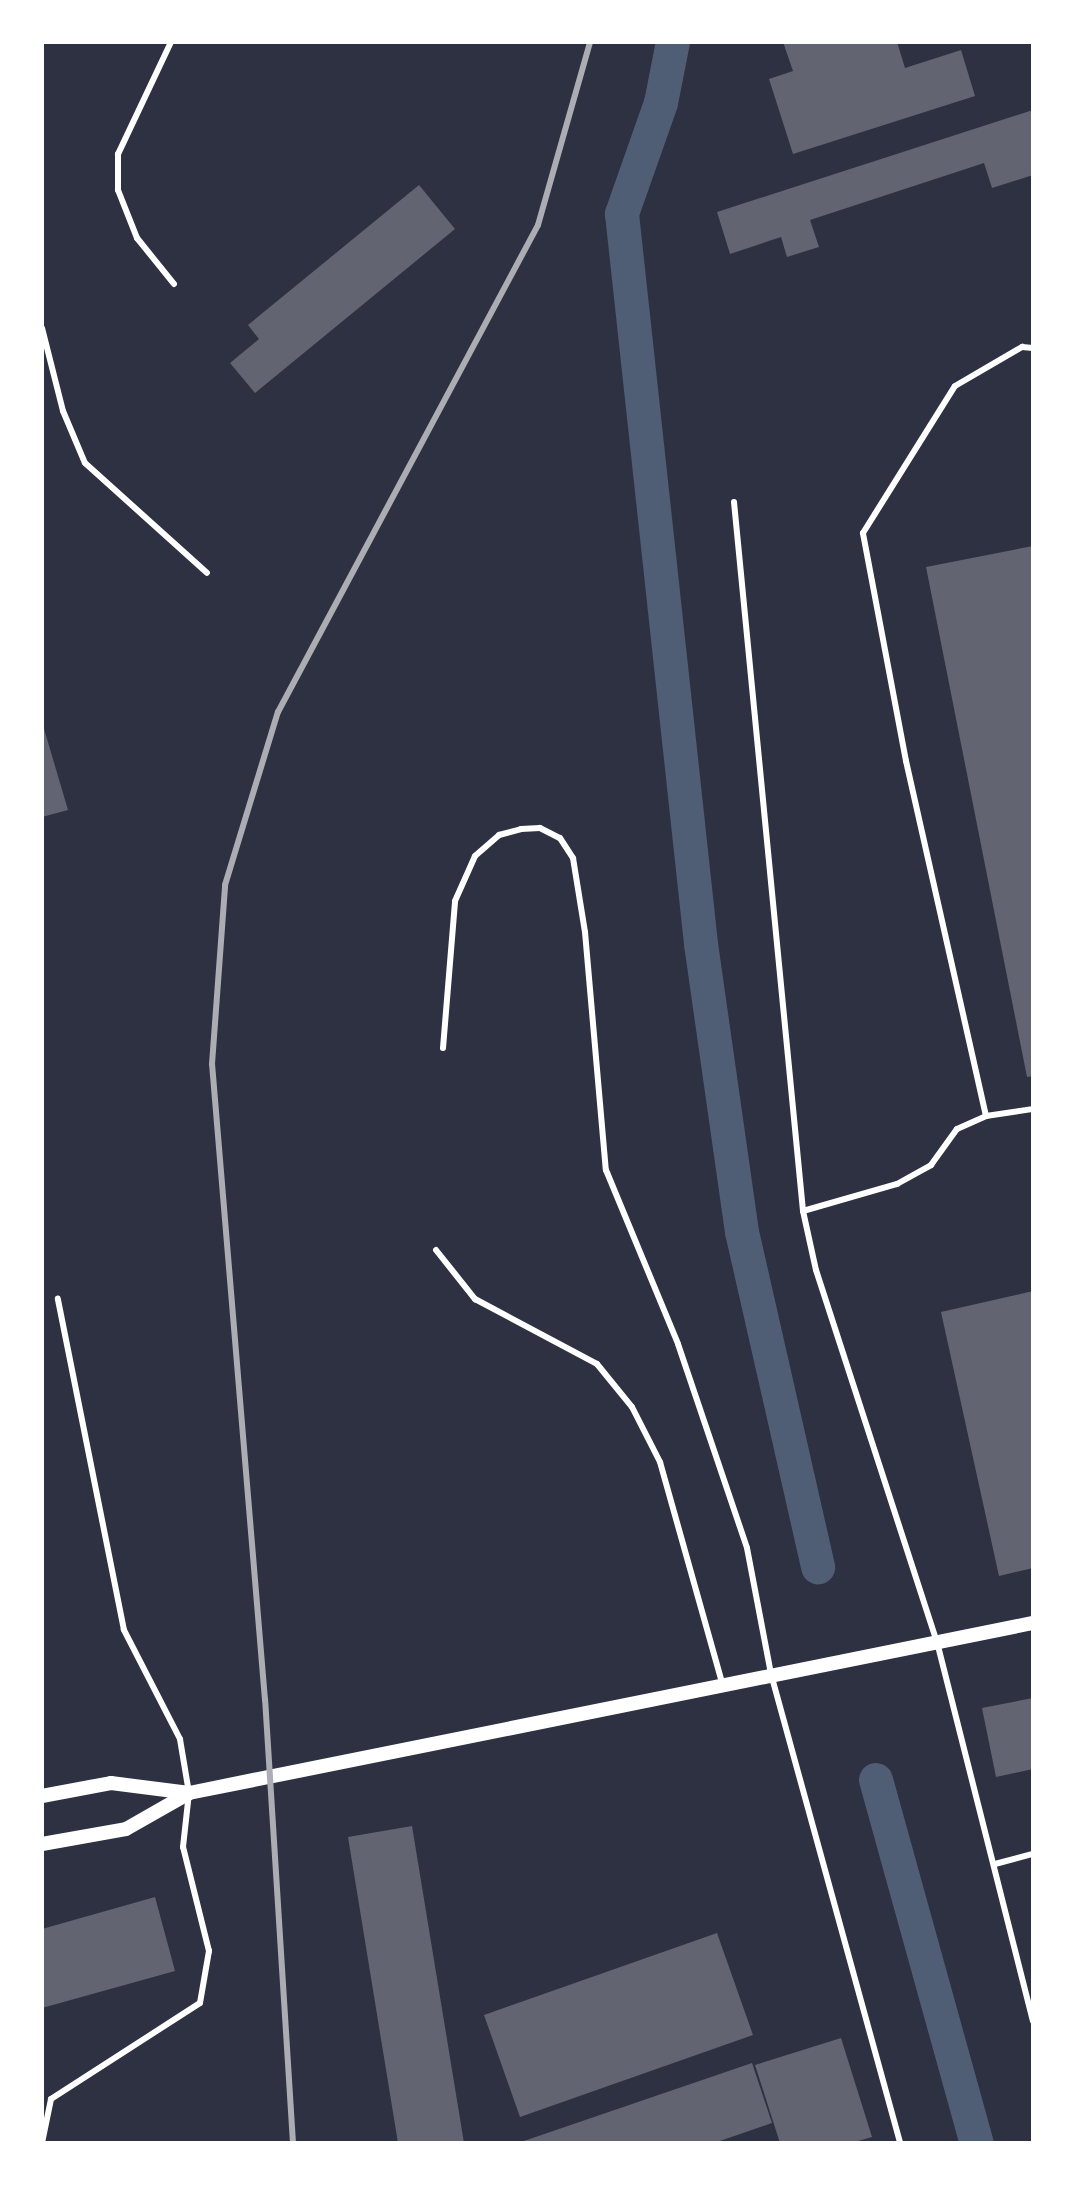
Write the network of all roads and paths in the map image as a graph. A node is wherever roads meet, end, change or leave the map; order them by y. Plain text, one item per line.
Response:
1 (171, 42) edge
2 (174, 284) dead end
3 (42, 328) edge
4 (1033, 348) edge
5 (734, 502) dead end
6 (207, 573) dead end
7 (443, 1048) dead end
8 (1033, 1109) edge
9 (986, 1116) junction
10 (803, 1211) junction
11 (436, 1250) dead end
12 (58, 1299) dead end
13 (1033, 1623) edge
14 (937, 1642) junction
15 (771, 1674) junction
16 (722, 1683) junction
17 (189, 1793) junction
18 (42, 1796) edge
19 (42, 1844) edge
20 (1033, 1854) edge
21 (995, 1864) junction
22 (1033, 2021) edge
23 (42, 2143) edge
24 (900, 2143) edge

1 - 2 lane
3 - 6 lane
4 - 9 lane
5 - 10 lane
7 - 15 lane
8 - 9 lane
9 - 10 lane
10 - 14 lane
11 - 16 lane
12 - 17 lane
13 - 14 street
14 - 15 street
14 - 21 lane
15 - 16 street
15 - 24 lane
16 - 17 street
17 - 18 street
17 - 19 street
17 - 23 lane
20 - 21 lane
21 - 22 lane

